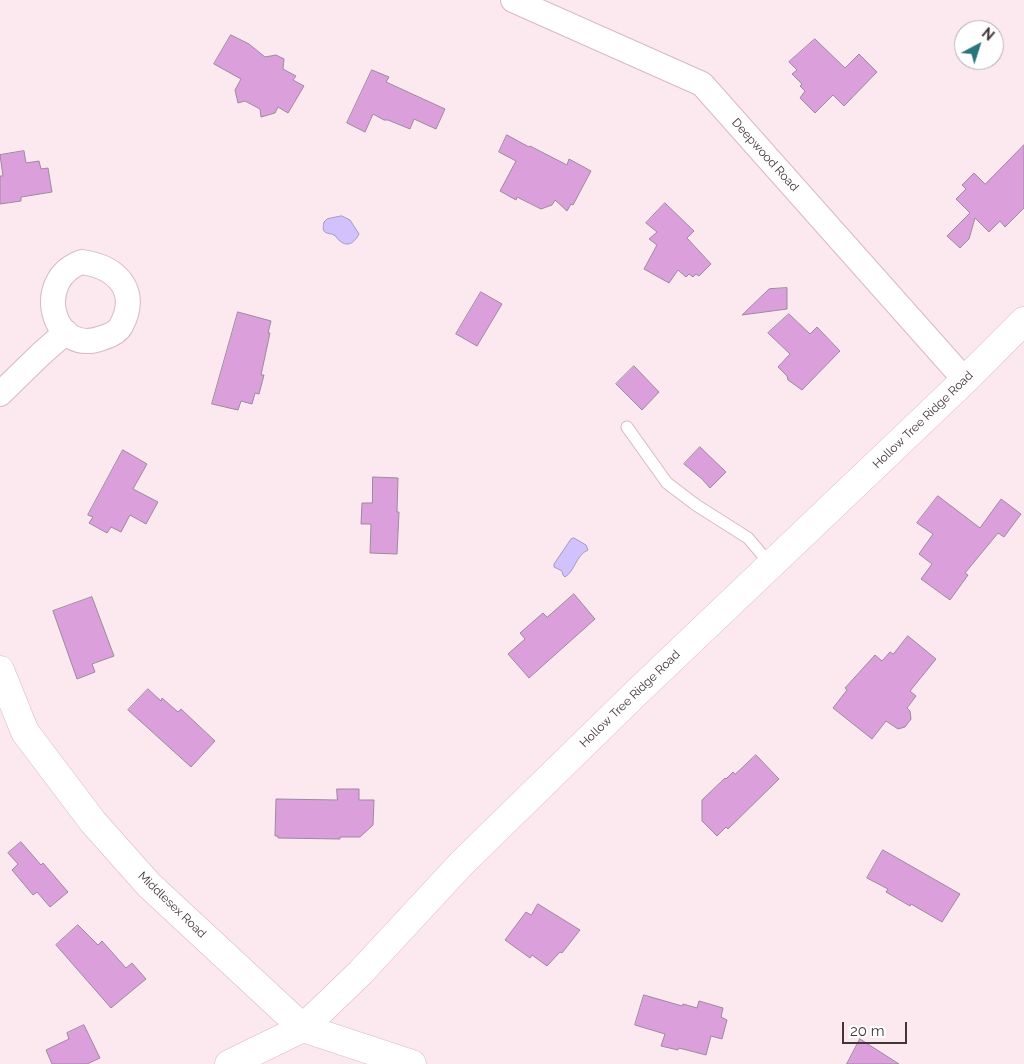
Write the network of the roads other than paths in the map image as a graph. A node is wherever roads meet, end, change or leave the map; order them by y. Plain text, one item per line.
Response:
1 (513, 0) edge
2 (1024, 321) edge
3 (66, 332) dead end
4 (965, 380) junction
5 (0, 394) edge
6 (627, 427) dead end
7 (771, 564) junction
8 (0, 670) edge
9 (303, 1028) junction
10 (229, 1064) edge
11 (412, 1064) edge

1 - 4 street, Deepwood Road
2 - 4 street, Hollow Tree Ridge Road
3 - 5 street
4 - 7 street, Hollow Tree Ridge Road
6 - 7 lane
7 - 9 street, Hollow Tree Ridge Road
8 - 9 street, Middlesex Road
9 - 10 street, Hollow Tree Ridge Road
9 - 11 street, Middlesex Road

